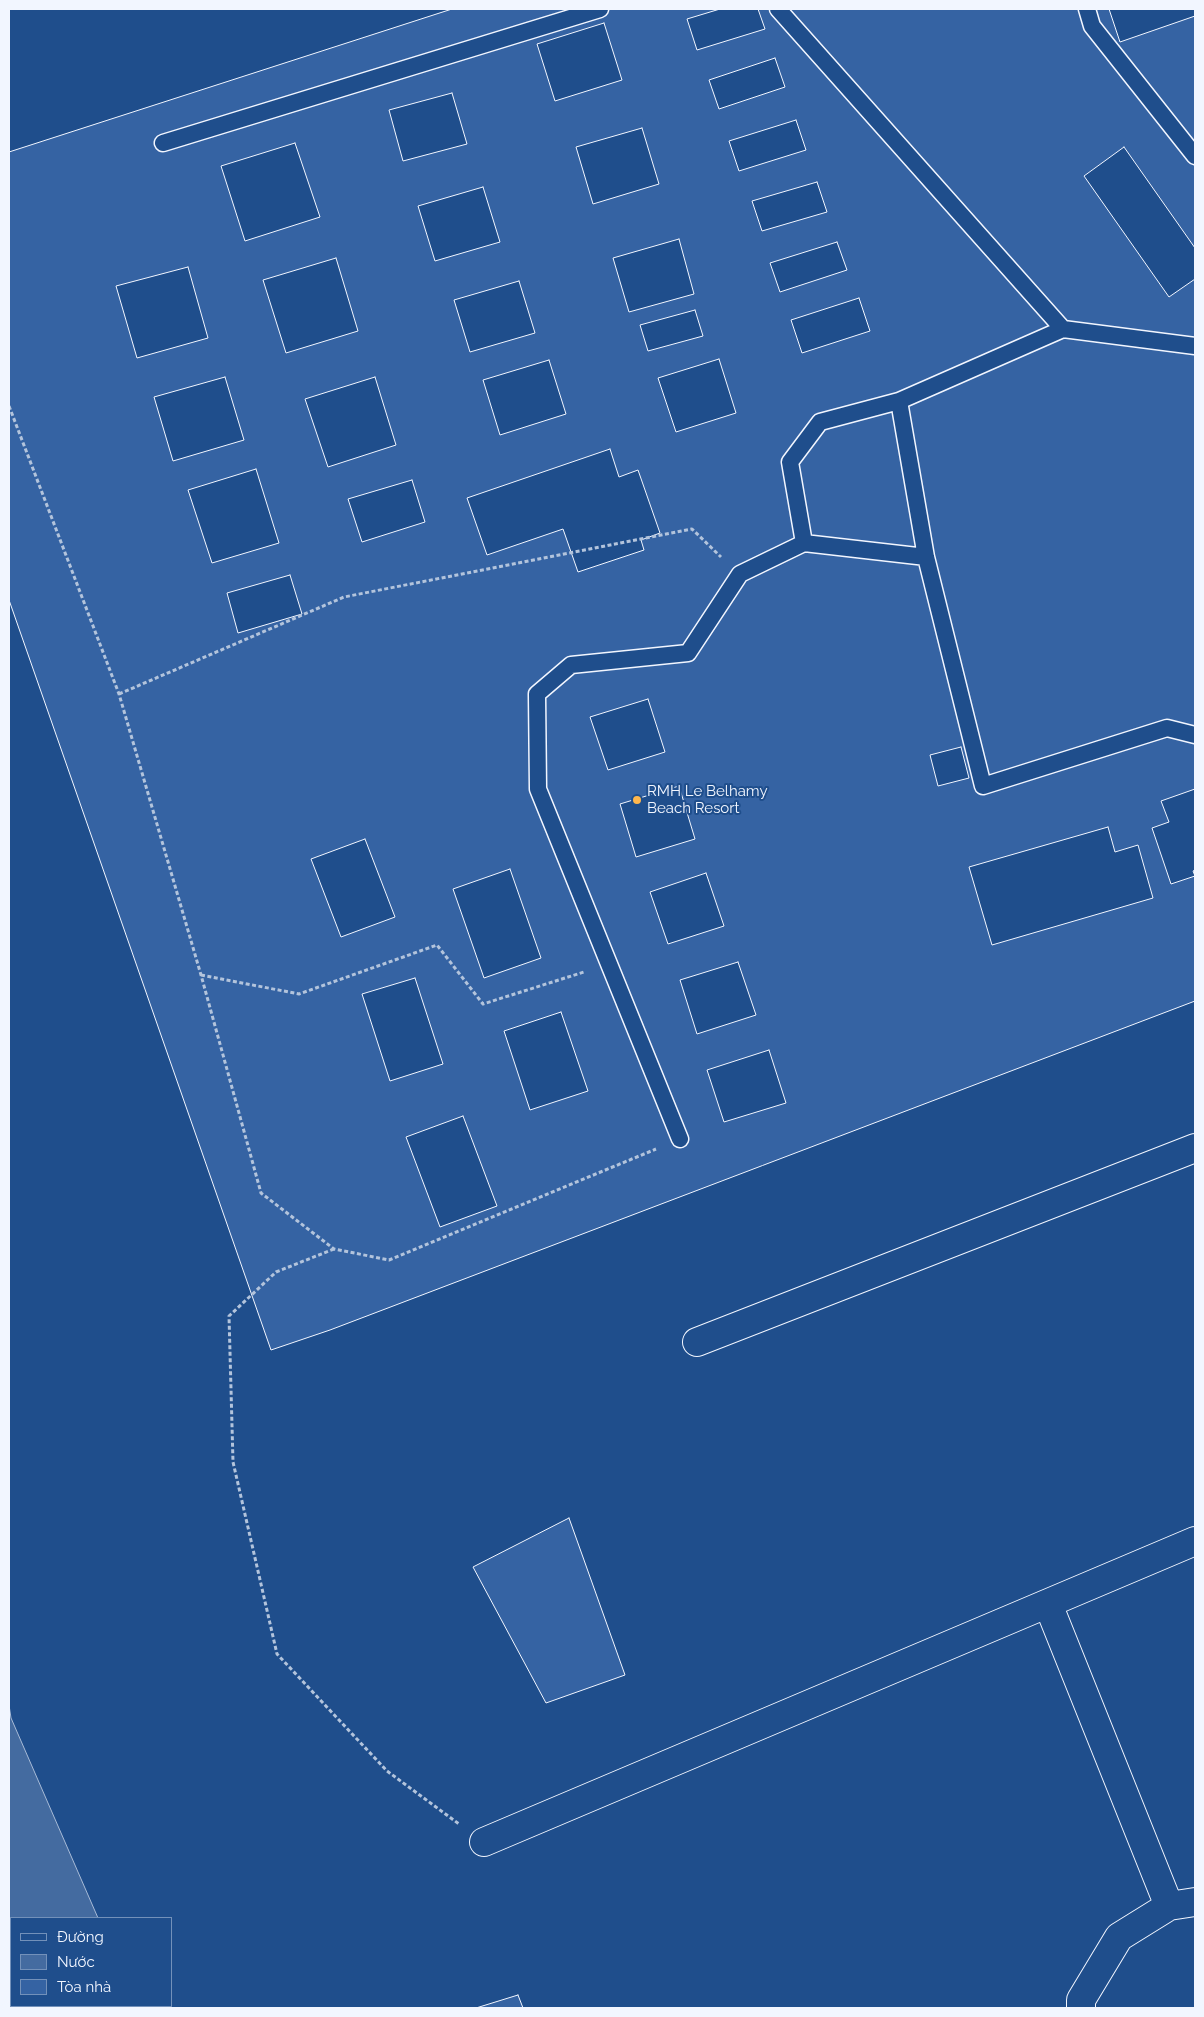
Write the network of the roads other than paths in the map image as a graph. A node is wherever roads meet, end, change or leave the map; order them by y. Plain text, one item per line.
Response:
1 (600, 9) edge
2 (778, 9) edge
3 (1087, 9) edge
4 (163, 143) dead end
5 (1195, 156) edge
6 (1063, 329) junction
7 (1195, 346) edge
8 (899, 401) junction
9 (804, 543) junction
10 (926, 557) junction
11 (1195, 735) edge
12 (680, 1139) road end
13 (1195, 1148) edge
14 (696, 1342) dead end
15 (1195, 1541) edge
16 (1048, 1604) junction
17 (484, 1842) road end
18 (1182, 1904) edge
19 (1081, 2008) edge

1 - 4 lane
2 - 6 lane
3 - 5 lane
6 - 7 lane
6 - 8 lane
8 - 9 lane
8 - 10 lane
9 - 10 lane
9 - 12 lane
10 - 11 lane
13 - 14 street
15 - 16 street
16 - 17 street
16 - 18 street
18 - 19 street

